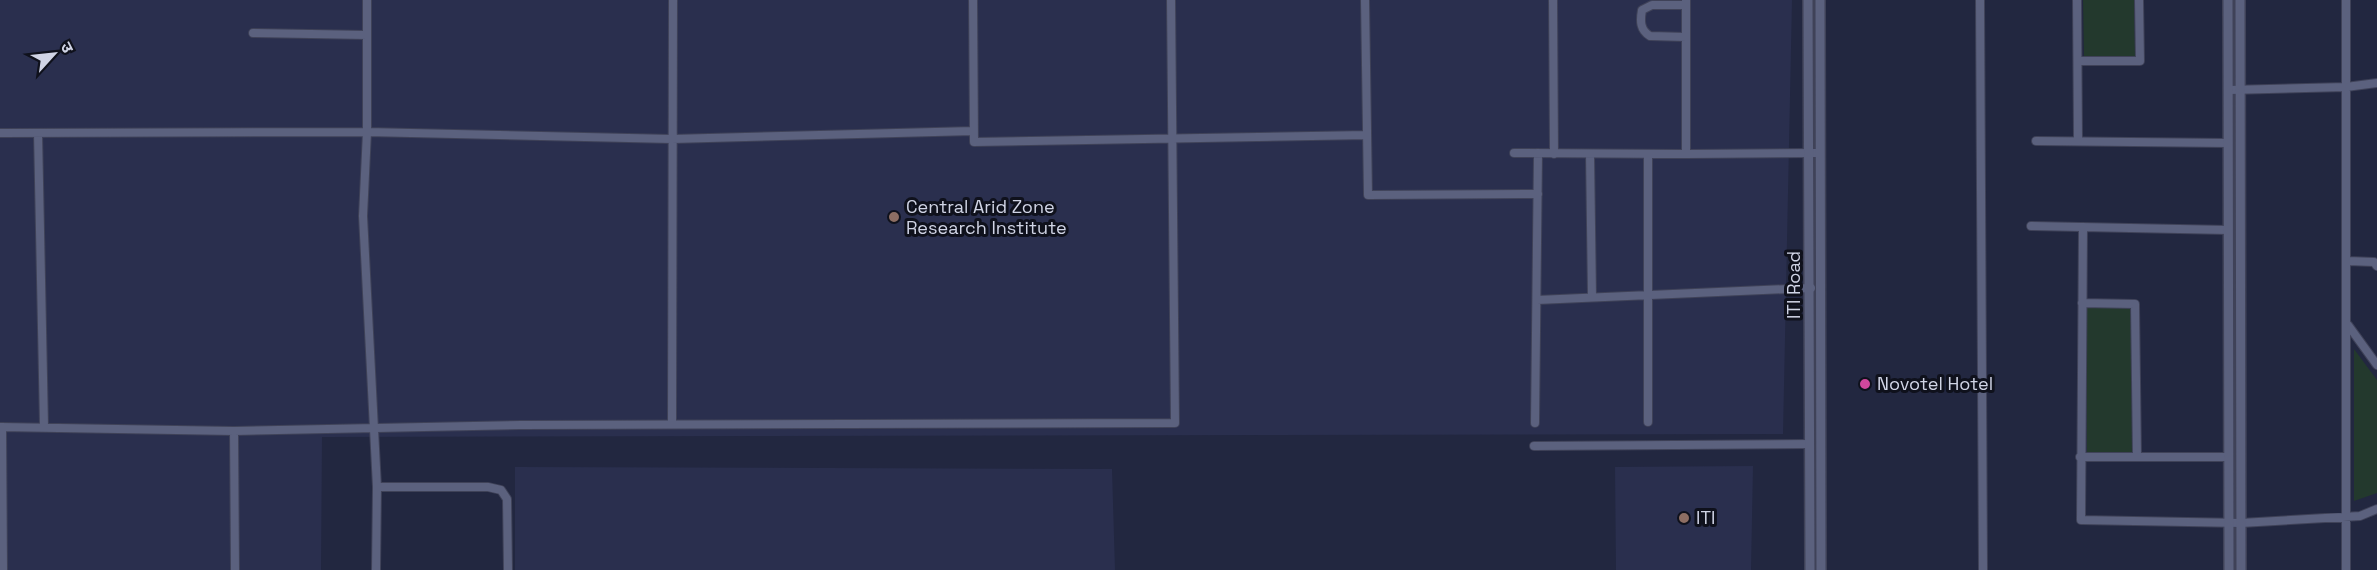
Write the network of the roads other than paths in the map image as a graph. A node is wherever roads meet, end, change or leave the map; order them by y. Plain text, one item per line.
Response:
1 (367, 0) edge
2 (673, 0) edge
3 (973, 0) edge
4 (1171, 0) edge
5 (1365, 0) edge
6 (1553, 0) edge
7 (1808, 0) edge
8 (1820, 0) edge
9 (1980, 0) edge
10 (2077, 0) edge
11 (2139, 0) edge
12 (2228, 0) edge
13 (2240, 0) edge
14 (2346, 0) edge
15 (1686, 2) edge
16 (253, 33) dead end
17 (367, 35) junction
18 (1686, 37) junction
19 (2078, 61) junction
20 (2377, 83) edge
21 (2346, 87) junction
22 (2241, 89) junction
23 (2229, 90) junction
24 (972, 131) junction
25 (367, 132) junction
26 (0, 133) edge
27 (38, 133) junction
28 (1367, 135) junction
29 (672, 138) junction
30 (1171, 139) junction
31 (2036, 141) dead end
32 (2078, 141) junction
33 (2228, 143) junction
34 (1514, 153) dead end
35 (1538, 153) junction
36 (1809, 153) junction
37 (1820, 153) junction
38 (1554, 154) junction
39 (1590, 154) junction
40 (1648, 154) junction
41 (1686, 154) junction
42 (1538, 194) junction
43 (2031, 226) dead end
44 (2083, 227) junction
45 (2228, 230) junction
46 (2348, 261) junction
47 (2376, 262) edge
48 (1811, 288) junction
49 (1648, 294) junction
50 (1592, 297) junction
51 (1537, 300) junction
52 (2082, 303) junction
53 (2347, 325) junction
54 (2377, 365) edge
55 (1648, 422) dead end
56 (1535, 423) dead end
57 (672, 424) junction
58 (44, 426) junction
59 (1, 427) edge
60 (374, 430) junction
61 (234, 431) junction
62 (1810, 444) junction
63 (1534, 446) dead end
64 (2080, 456) junction
65 (2137, 458) junction
66 (2229, 458) junction
67 (376, 487) junction
68 (2377, 508) edge
69 (2346, 517) junction
70 (2228, 523) junction
71 (2241, 523) junction
72 (3, 570) edge
73 (235, 570) edge
74 (376, 570) edge
75 (508, 570) edge
76 (1810, 570) edge
77 (1821, 570) edge
78 (1983, 570) edge
79 (2229, 570) edge
80 (2241, 570) edge
81 (2346, 570) edge

1 - 17 street
2 - 29 street
3 - 24 street
4 - 30 street
5 - 28 street
6 - 38 street
7 - 36 street, ITI Road
8 - 37 street, ITI Road
9 - 78 street
10 - 19 street
11 - 19 street
12 - 23 street
13 - 22 street
14 - 21 street
15 - 18 street
15 - 18 street
16 - 17 street
17 - 25 street
18 - 41 street
19 - 32 street
20 - 21 street
21 - 22 street
21 - 46 street
22 - 23 street
22 - 71 street
23 - 33 street
24 - 29 street
24 - 30 street
25 - 27 street
25 - 29 street
25 - 60 street
26 - 27 street
27 - 58 street
28 - 30 street
28 - 42 street
29 - 57 street
30 - 57 street
31 - 32 street
32 - 33 street
33 - 45 street
34 - 35 street
35 - 38 street
35 - 42 street
36 - 37 street
36 - 41 street
36 - 48 street, ITI Road
37 - 77 street, ITI Road
38 - 39 street
39 - 40 street
39 - 50 street
40 - 41 street
40 - 49 street
42 - 51 street
43 - 44 street
44 - 45 street
44 - 52 street
45 - 66 street
46 - 47 street
46 - 53 street
48 - 49 street
48 - 62 street, ITI Road
49 - 50 street
49 - 55 street
50 - 51 street
51 - 56 street
52 - 64 street
52 - 65 street
53 - 54 street
53 - 69 street
57 - 60 street
58 - 59 street
58 - 61 street
59 - 72 street
60 - 61 street
60 - 67 street
61 - 73 street
62 - 63 street
62 - 76 street, ITI Road
64 - 65 street
64 - 70 street
65 - 66 street
66 - 70 street
67 - 74 street
67 - 75 street
68 - 69 street
69 - 71 street
69 - 81 street
70 - 71 street
70 - 79 street
71 - 80 street

